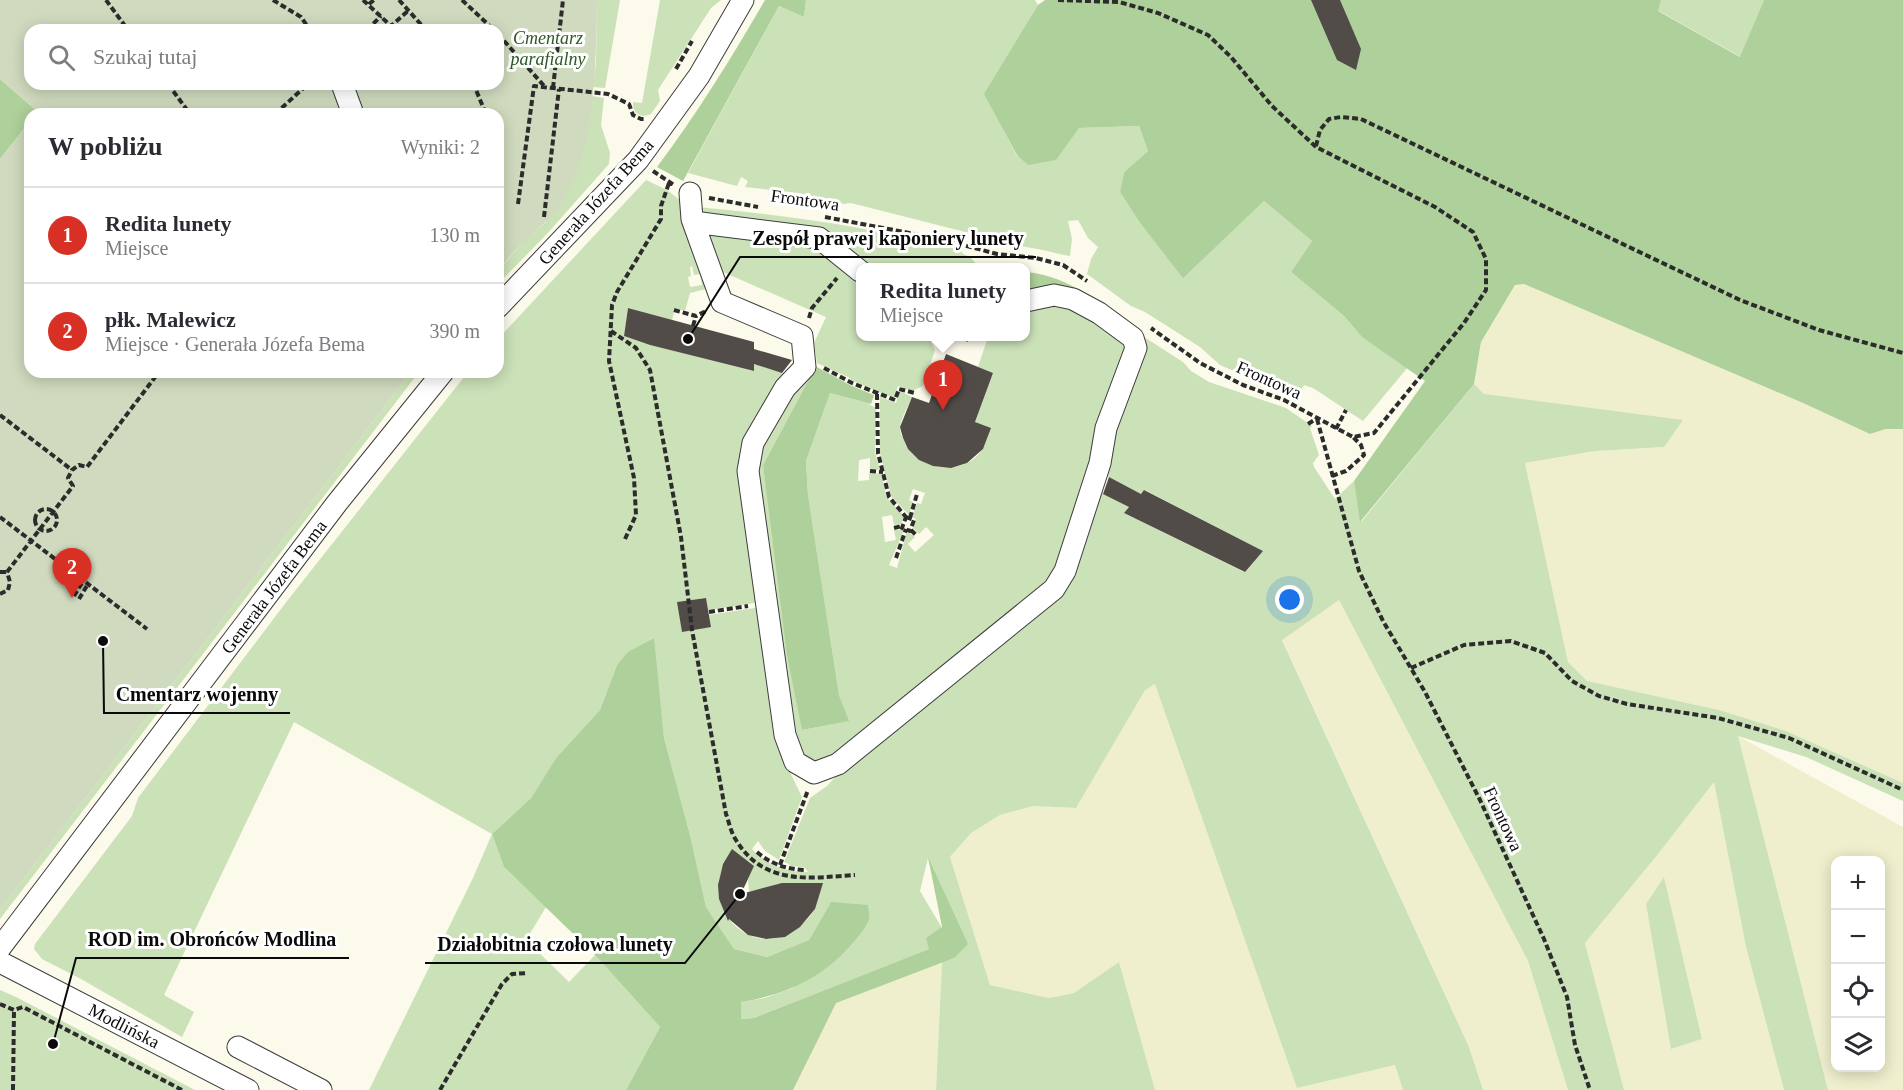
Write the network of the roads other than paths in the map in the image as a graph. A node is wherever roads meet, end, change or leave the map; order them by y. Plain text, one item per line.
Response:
1 (743, 0) edge
2 (344, 90) edge
3 (351, 108) edge
4 (690, 193) road end
5 (693, 222) junction
6 (850, 273) edge
7 (1030, 300) edge
8 (504, 301) edge
9 (438, 378) edge
10 (0, 948) edge
11 (0, 962) edge
12 (238, 1047) dead end
13 (248, 1090) edge
14 (321, 1090) edge

1 - 8 street, Generała Józefa Bema
2 - 3 street
4 - 5 street
5 - 6 street
5 - 7 street
9 - 10 street, Generała Józefa Bema
11 - 13 street, Modlińska
12 - 14 street

